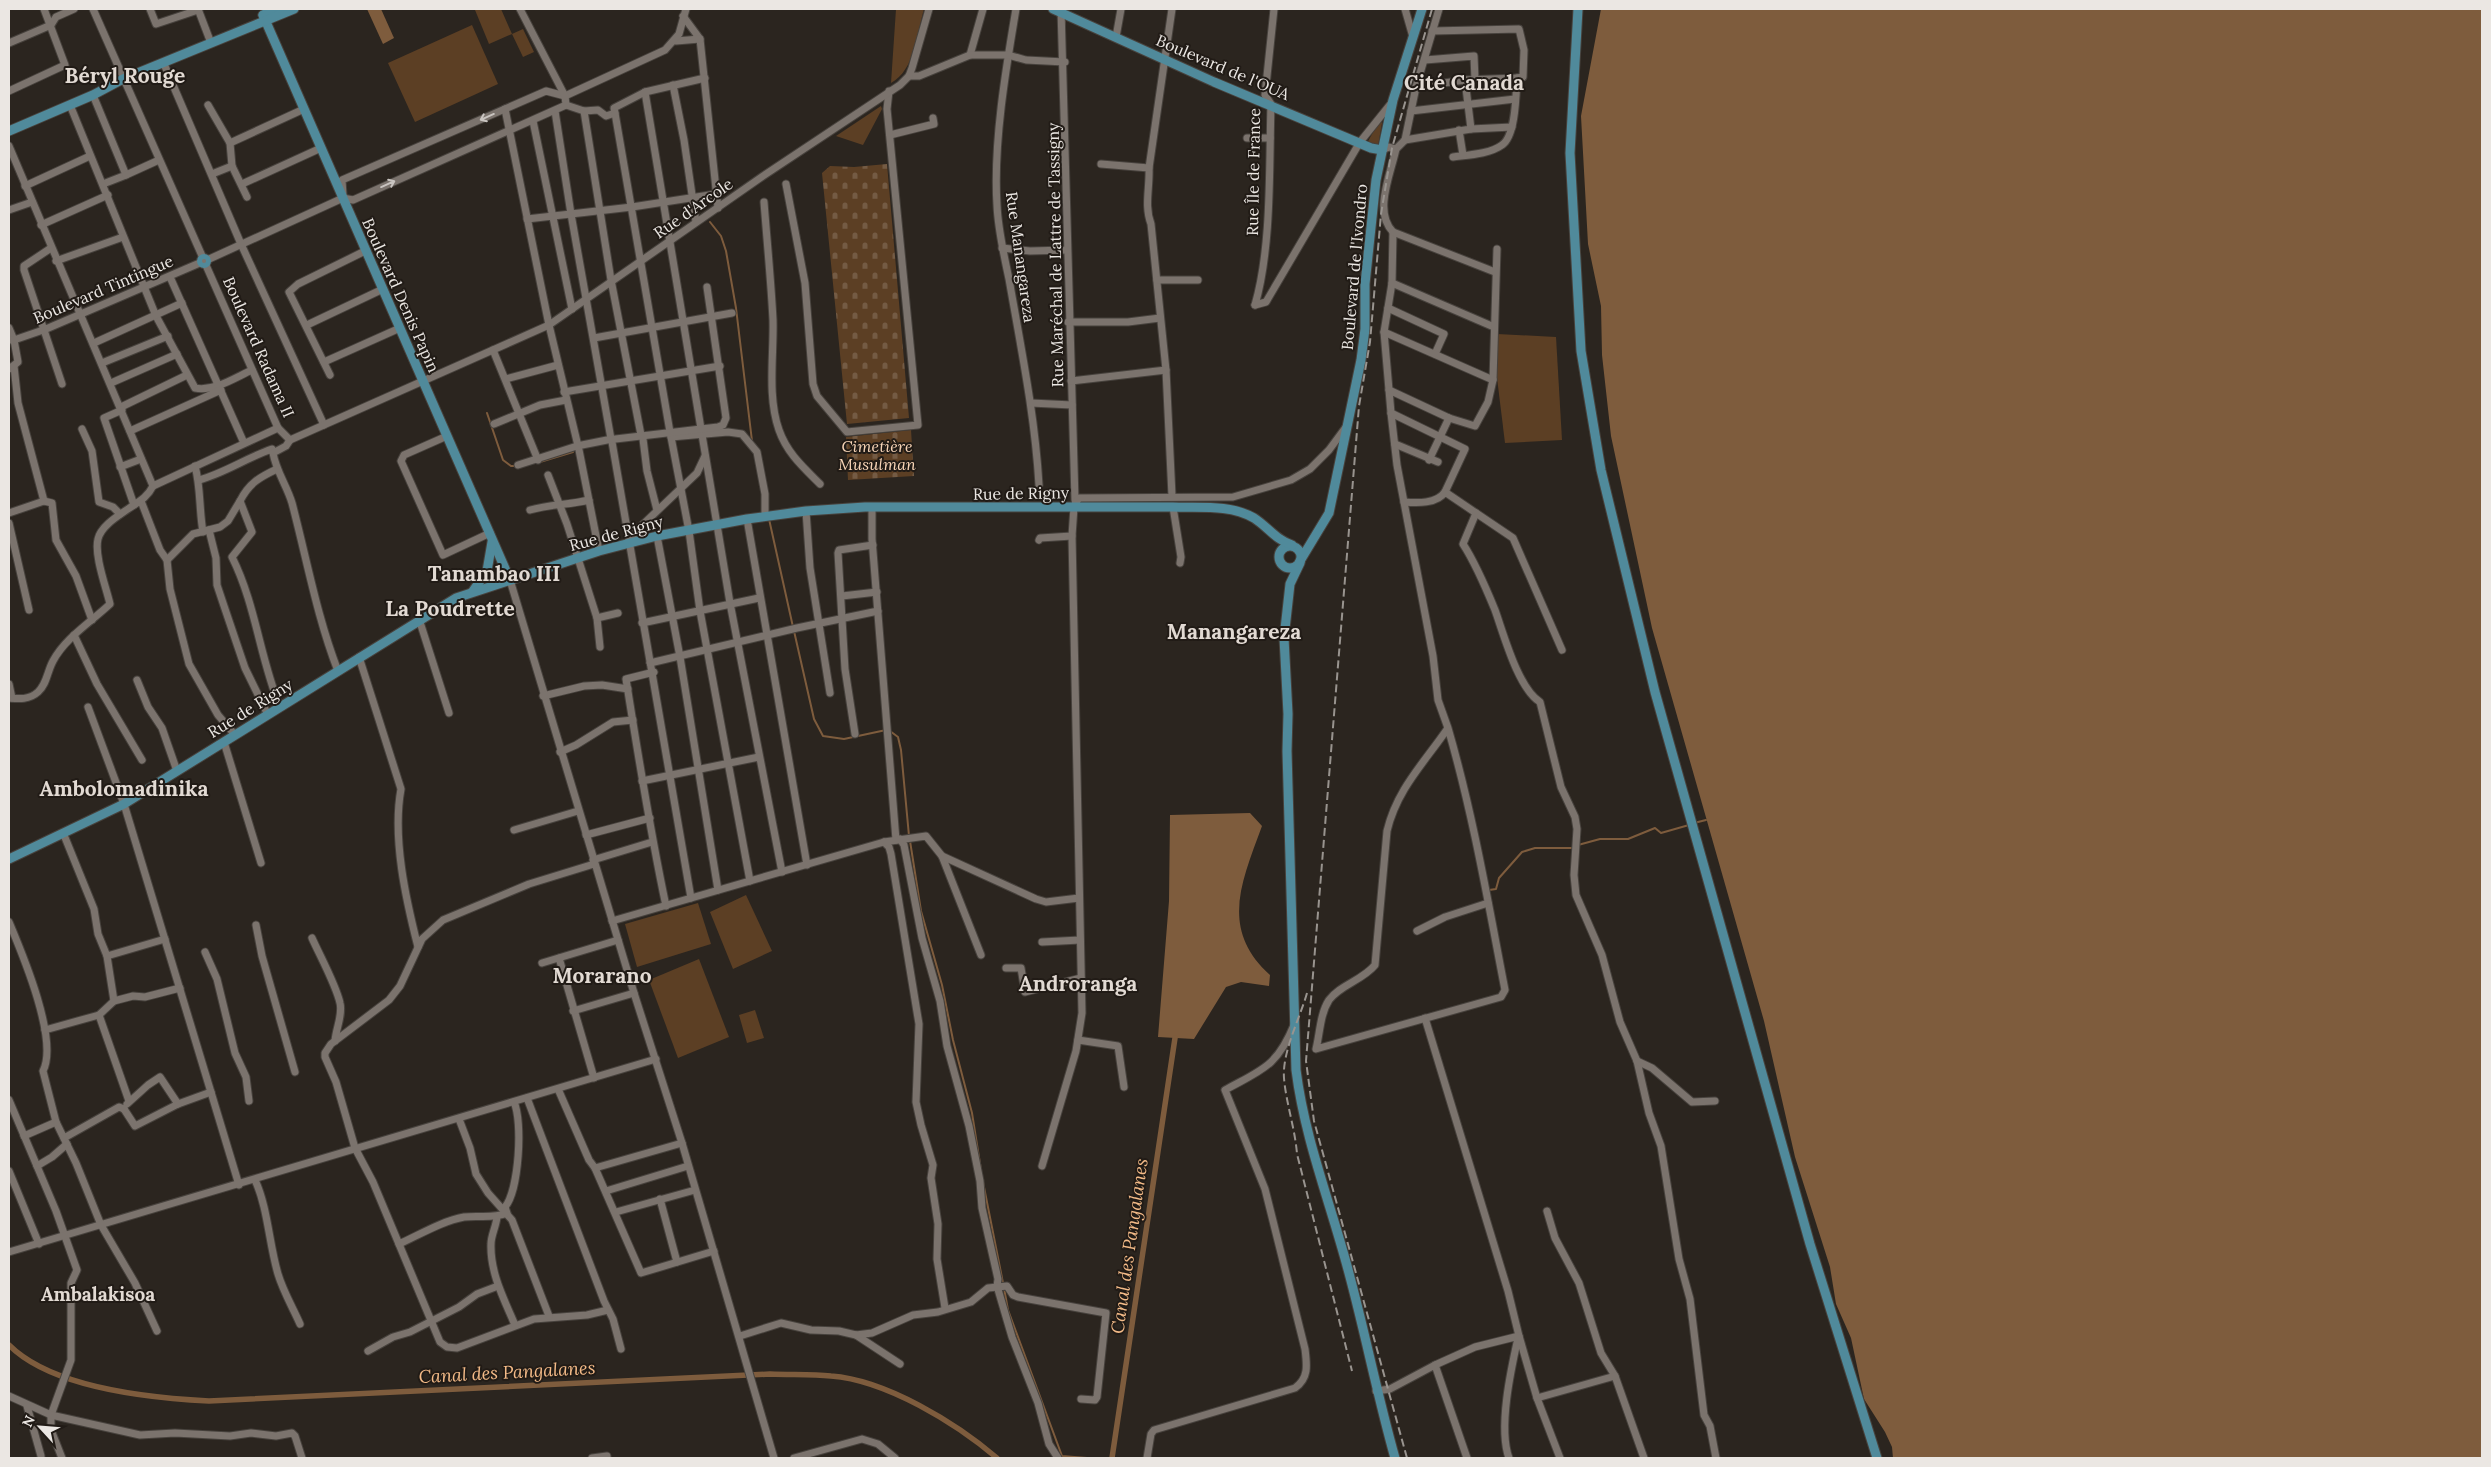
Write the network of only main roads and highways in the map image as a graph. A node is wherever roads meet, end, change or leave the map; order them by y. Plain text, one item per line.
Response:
1 (278, 9) edge
2 (294, 9) edge
3 (1422, 9) edge
4 (1578, 9) edge
5 (1058, 10) edge
6 (263, 15) edge
7 (9, 131) edge
8 (1382, 150) junction
9 (1320, 530) junction
10 (1270, 532) junction
11 (491, 536) junction
12 (1293, 545) junction
13 (1279, 560) junction
14 (1300, 562) junction
15 (510, 580) junction
16 (473, 591) junction
17 (1288, 595) junction
18 (9, 860) edge
19 (1395, 1458) edge
20 (1877, 1458) edge

1 - 6 main road
2 - 6 main road
3 - 8 main road, Boulevard de l'Ivondro
4 - 20 main road
5 - 8 main road, Boulevard de l'OUA
6 - 7 main road
6 - 11 main road, Boulevard Denis Papin
8 - 9 main road, Boulevard de l'Ivondro
9 - 12 main road
9 - 14 main road, Boulevard de l'Ivondro
10 - 12 main road, Rue de Rigny
10 - 13 main road
10 - 15 main road, Rue de Rigny
11 - 15 main road, Boulevard Denis Papin
11 - 16 main road
12 - 13 main road
12 - 14 main road
13 - 14 main road
13 - 17 main road
14 - 17 main road, Boulevard de l'Ivondro
15 - 16 main road, Rue de Rigny
16 - 18 main road, Rue de Rigny
17 - 19 main road

